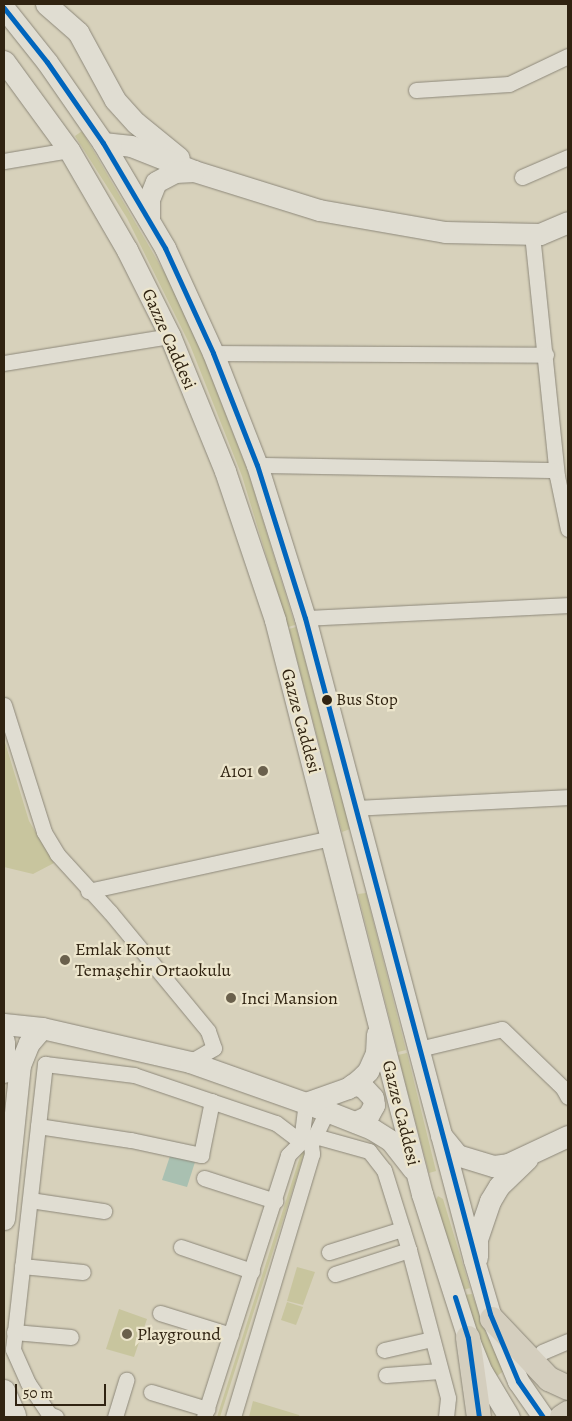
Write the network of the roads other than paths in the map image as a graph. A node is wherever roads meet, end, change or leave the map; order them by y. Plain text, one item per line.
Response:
1 (46, 4) edge
2 (4, 8) edge
3 (568, 56) edge
4 (4, 60) edge
5 (416, 90) dead end
6 (103, 143) junction
7 (69, 150) junction
8 (568, 157) edge
9 (4, 161) edge
10 (194, 171) junction
11 (522, 178) dead end
12 (149, 218) junction
13 (568, 222) edge
14 (532, 234) junction
15 (170, 336) junction
16 (213, 353) junction
17 (546, 355) junction
18 (4, 362) edge
19 (257, 465) junction
20 (556, 470) junction
21 (568, 529) edge
22 (568, 605) edge
23 (305, 618) junction
24 (4, 704) edge
25 (568, 798) edge
26 (354, 808) junction
27 (332, 838) junction
28 (88, 892) junction
29 (371, 995) junction
30 (4, 1024) edge
31 (42, 1028) junction
32 (4, 1041) edge
33 (419, 1049) junction
34 (190, 1062) junction
35 (4, 1072) edge
36 (352, 1085) junction
37 (568, 1096) edge
38 (212, 1101) junction
39 (306, 1102) junction
40 (327, 1111) junction
41 (355, 1122) junction
42 (38, 1126) junction
43 (438, 1131) junction
44 (315, 1136) junction
45 (568, 1136) edge
46 (301, 1142) junction
47 (542, 1150) junction
48 (417, 1175) junction
49 (204, 1178) dead end
50 (30, 1200) junction
51 (275, 1201) junction
52 (104, 1212) dead end
53 (4, 1219) edge
54 (402, 1229) junction
55 (181, 1247) dead end
56 (409, 1250) junction
57 (328, 1252) dead end
58 (22, 1266) junction
59 (252, 1271) junction
60 (83, 1272) dead end
61 (335, 1274) dead end
62 (478, 1274) junction
63 (160, 1313) dead end
64 (492, 1319) junction
65 (14, 1332) junction
66 (231, 1335) junction
67 (71, 1337) dead end
68 (468, 1338) junction
69 (432, 1339) junction
70 (568, 1340) edge
71 (384, 1350) dead end
72 (542, 1352) dead end
73 (440, 1371) junction
74 (386, 1375) dead end
75 (126, 1380) dead end
76 (568, 1388) edge
77 (4, 1390) edge
78 (150, 1392) dead end
79 (12, 1413) edge
80 (206, 1413) edge
81 (568, 1413) edge
82 (56, 1417) edge
83 (114, 1417) edge
84 (233, 1417) edge
85 (446, 1417) edge
86 (479, 1417) edge
87 (510, 1417) edge
88 (543, 1417) edge
89 (562, 1417) edge

1 - 10 main road
2 - 6 main road, Gazze Caddesi
3 - 5 street
4 - 7 main road, Gazze Caddesi
6 - 10 main road
6 - 12 main road, Gazze Caddesi
7 - 9 street
7 - 15 main road, Gazze Caddesi
8 - 11 street
10 - 12 main road
10 - 14 main road
12 - 16 main road, Gazze Caddesi
13 - 14 main road
14 - 17 street
15 - 18 street
15 - 27 main road, Gazze Caddesi
16 - 17 street
16 - 19 main road, Gazze Caddesi
17 - 20 street
19 - 20 street
19 - 23 main road, Gazze Caddesi
20 - 21 street
22 - 23 street
23 - 26 main road, Gazze Caddesi
24 - 28 street
25 - 26 street
26 - 33 main road, Gazze Caddesi
27 - 28 street
27 - 29 main road, Gazze Caddesi
28 - 34 street
29 - 36 main road
29 - 48 main road, Gazze Caddesi
30 - 31 main road
31 - 34 main road
31 - 53 main road
32 - 35 main road
33 - 37 street
33 - 43 main road, Gazze Caddesi
34 - 39 main road
36 - 39 main road
36 - 41 main road
38 - 42 street
38 - 42 street
38 - 46 street
39 - 40 main road
39 - 46 street
40 - 41 main road
40 - 44 street
41 - 48 main road
42 - 50 street
43 - 47 main road
43 - 62 main road, Gazze Caddesi
44 - 54 street
44 - 84 street
45 - 47 main road
46 - 51 street
47 - 62 main road
48 - 68 main road, Gazze Caddesi
49 - 51 street
50 - 52 street
50 - 58 street
51 - 59 street
54 - 56 street
54 - 57 street
55 - 59 street
56 - 61 street
56 - 69 street
58 - 60 street
58 - 65 street
59 - 66 street
62 - 64 main road, Gazze Caddesi
63 - 66 street
64 - 76 main road
64 - 88 main road, Gazze Caddesi
65 - 67 street
65 - 82 street
66 - 80 street
68 - 86 main road
68 - 87 main road, Gazze Caddesi
69 - 71 street
69 - 73 street
70 - 72 street
73 - 74 street
73 - 85 street
75 - 83 street
77 - 79 main road
78 - 80 street
81 - 89 main road

